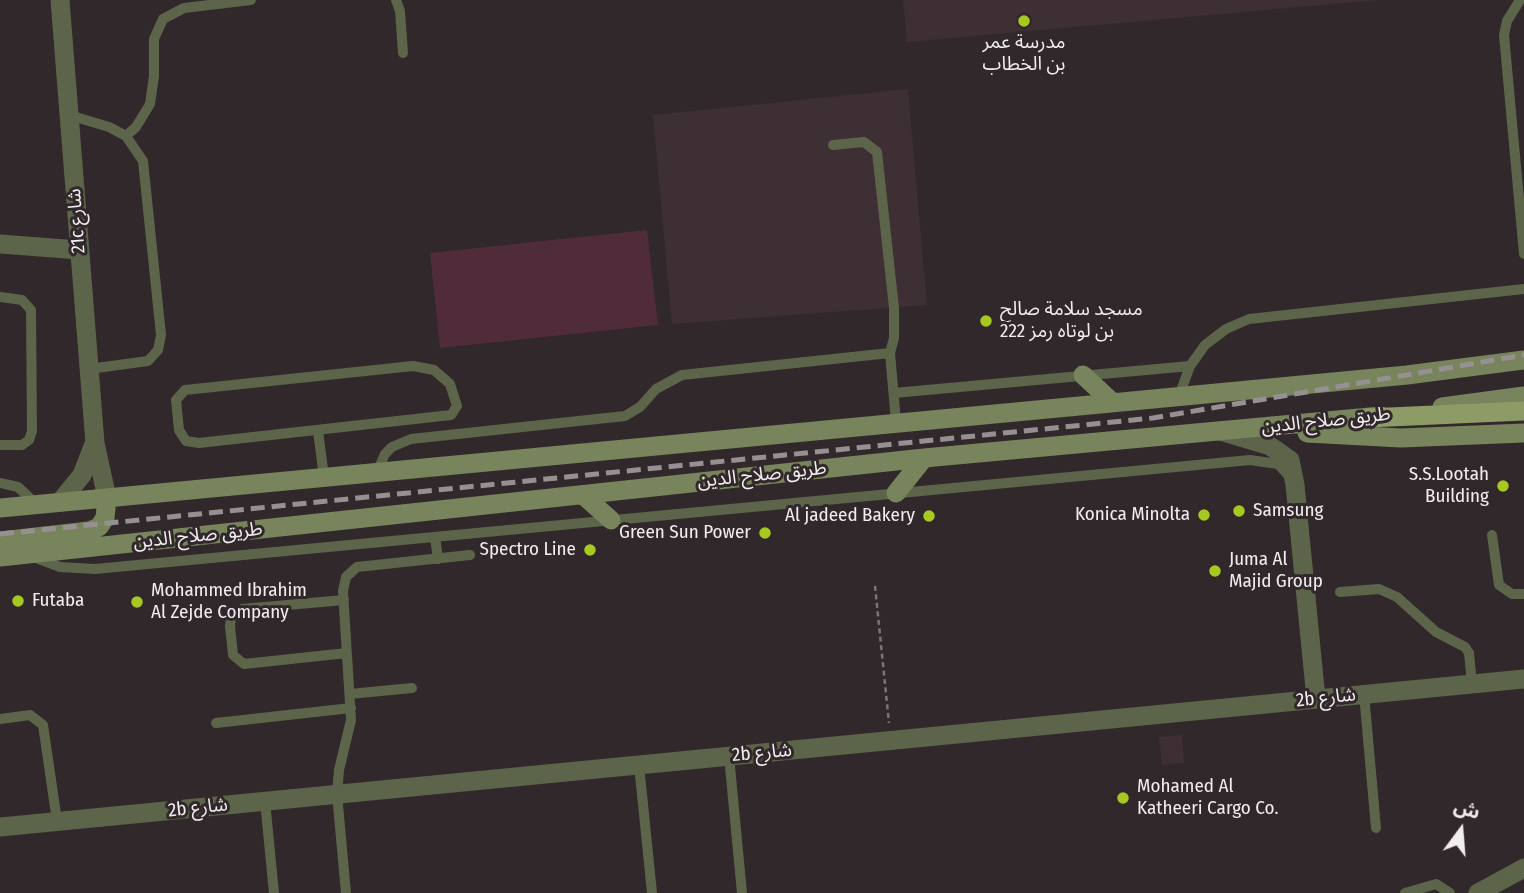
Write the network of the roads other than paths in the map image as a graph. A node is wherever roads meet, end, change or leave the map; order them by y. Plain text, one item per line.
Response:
1 (60, 0) edge
2 (251, 0) edge
3 (396, 0) edge
4 (1520, 0) edge
5 (403, 53) dead end
6 (69, 116) junction
7 (126, 136) junction
8 (833, 145) dead end
9 (0, 242) edge
10 (79, 243) junction
11 (1524, 254) edge
12 (1524, 289) edge
13 (0, 297) edge
14 (890, 353) junction
15 (1524, 359) edge
16 (1190, 366) junction
17 (89, 369) junction
18 (1083, 375) junction
19 (894, 393) junction
20 (1179, 396) junction
21 (1524, 396) edge
22 (1112, 402) junction
23 (1524, 411) edge
24 (1367, 418) junction
25 (896, 422) junction
26 (1261, 427) junction
27 (318, 431) junction
28 (1219, 431) junction
29 (1524, 433) edge
30 (95, 443) junction
31 (0, 445) edge
32 (924, 458) junction
33 (377, 472) junction
34 (324, 477) junction
35 (0, 483) edge
36 (1295, 485) junction
37 (895, 493) junction
38 (583, 495) junction
39 (107, 498) junction
40 (60, 502) junction
41 (36, 504) junction
42 (0, 508) edge
43 (611, 520) junction
44 (1492, 535) dead end
45 (435, 537) junction
46 (0, 541) edge
47 (27, 554) junction
48 (470, 555) dead end
49 (0, 557) edge
50 (438, 559) junction
51 (1524, 591) edge
52 (1340, 592) dead end
53 (344, 600) junction
54 (347, 653) junction
55 (1524, 679) edge
56 (1472, 684) junction
57 (412, 688) dead end
58 (350, 694) junction
59 (1364, 694) junction
60 (1316, 699) junction
61 (351, 708) junction
62 (0, 719) edge
63 (216, 723) dead end
64 (729, 756) junction
65 (639, 765) junction
66 (337, 794) junction
67 (265, 801) junction
68 (57, 821) junction
69 (0, 827) edge
70 (1376, 828) dead end
71 (1524, 868) edge
72 (274, 893) edge
73 (346, 893) edge
74 (652, 893) edge
75 (742, 893) edge
76 (1405, 893) edge
77 (1450, 893) edge
78 (1478, 893) edge

1 - 6 street, 21c شارع
2 - 7 lane
3 - 5 lane
4 - 11 lane
6 - 7 lane
6 - 10 street, 21c شارع
7 - 17 lane
8 - 14 lane
9 - 10 street
10 - 17 street, 21c شارع
12 - 16 lane
13 - 31 lane
14 - 19 lane
14 - 33 lane
15 - 20 main road, طريق صلاح الدين
16 - 18 lane
16 - 20 lane
17 - 30 street, 21c شارع
18 - 19 lane
18 - 22 main road
19 - 25 lane
20 - 22 main road, طريق صلاح الدين
21 - 24 main road, طريق صلاح الدين
22 - 25 main road, طريق صلاح الدين
23 - 24 main road
24 - 26 main road, طريق صلاح الدين
25 - 33 main road, طريق صلاح الدين
26 - 28 main road, طريق صلاح الدين
26 - 29 main road
27 - 27 lane
27 - 34 lane
28 - 32 main road, طريق صلاح الدين
28 - 36 street
30 - 39 street, 21c شارع
30 - 40 street, 21c شارع
32 - 37 main road
32 - 38 main road, طريق صلاح الدين
33 - 34 main road, طريق صلاح الدين
34 - 39 main road, طريق صلاح الدين
35 - 41 lane
36 - 37 lane
36 - 60 street
37 - 43 lane
38 - 43 main road
38 - 47 main road, طريق صلاح الدين
39 - 40 main road, طريق صلاح الدين
39 - 46 main road
40 - 41 main road, طريق صلاح الدين
41 - 42 main road, طريق صلاح الدين
43 - 45 lane
44 - 51 lane
45 - 47 lane
45 - 50 lane
47 - 49 main road, طريق صلاح الدين
48 - 50 lane
50 - 53 lane
52 - 56 lane
53 - 54 lane
53 - 54 lane
54 - 58 lane
55 - 56 street, 2b شارع
56 - 59 street, 2b شارع
57 - 58 lane
58 - 61 lane
59 - 60 street, 2b شارع
59 - 70 lane
60 - 64 street, 2b شارع
61 - 63 lane
61 - 66 lane
62 - 68 lane
64 - 65 street, 2b شارع
64 - 75 lane
65 - 66 street, 2b شارع
65 - 74 lane
66 - 67 street, 2b شارع
66 - 73 lane
67 - 68 street, 2b شارع
67 - 72 lane
68 - 69 street, 2b شارع
71 - 78 street
76 - 77 lane

